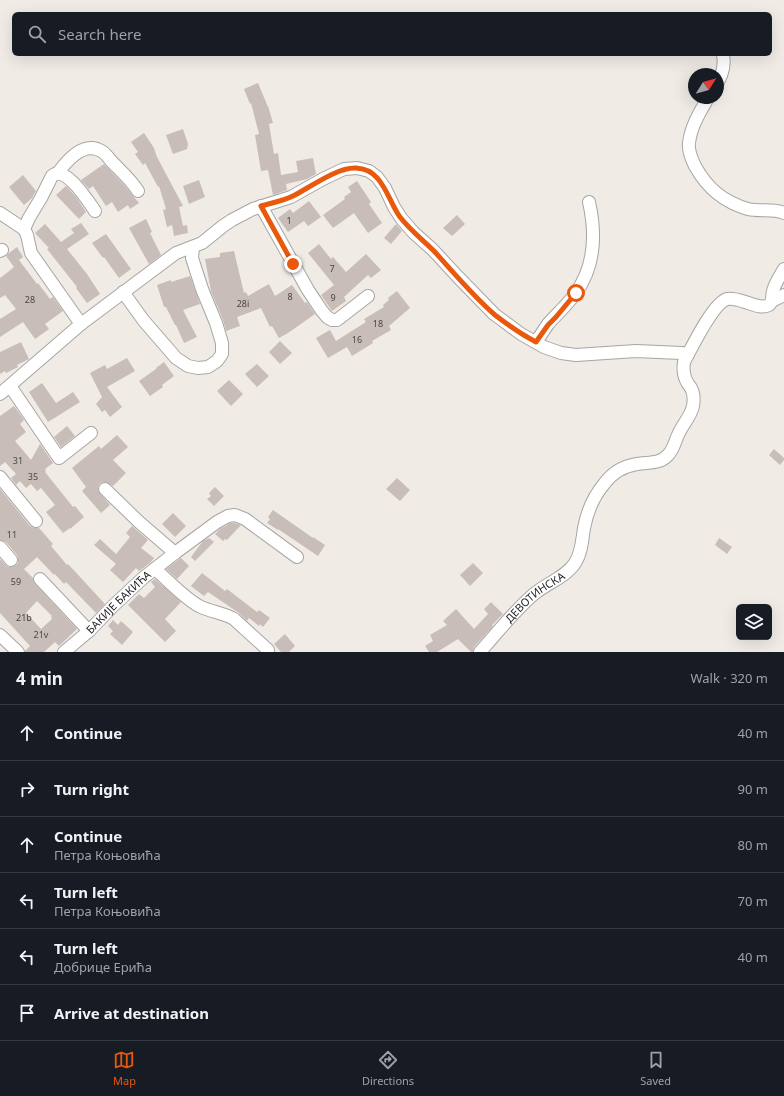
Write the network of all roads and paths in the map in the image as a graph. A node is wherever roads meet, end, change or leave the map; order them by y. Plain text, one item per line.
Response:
1 (723, 56) edge
2 (724, 68) edge
3 (705, 104) edge
4 (58, 173) junction
5 (138, 191) dead end
6 (589, 202) dead end
7 (261, 206) junction
8 (95, 211) dead end
9 (0, 213) edge
10 (784, 213) edge
11 (24, 229) junction
12 (193, 247) junction
13 (784, 269) edge
14 (123, 292) junction
15 (784, 295) edge
16 (368, 296) dead end
17 (772, 301) junction
18 (81, 324) junction
19 (536, 342) junction
20 (688, 354) junction
21 (10, 386) junction
22 (0, 394) edge
23 (91, 433) dead end
24 (0, 477) edge
25 (105, 489) dead end
26 (36, 521) dead end
27 (0, 547) edge
28 (175, 553) junction
29 (297, 556) dead end
30 (11, 560) dead end
31 (155, 568) junction
32 (40, 579) dead end
33 (89, 631) junction
34 (0, 634) edge
35 (268, 650) dead end
36 (18, 652) edge
37 (64, 652) edge
38 (480, 652) edge

1 - 2 street
3 - 10 street
4 - 5 street
4 - 8 street
4 - 11 street
6 - 19 street
7 - 12 street
7 - 16 street
7 - 19 street
9 - 11 street
11 - 18 street
12 - 14 street
12 - 14 street
13 - 17 street
14 - 18 street
15 - 17 street
17 - 20 street
18 - 21 street
19 - 20 street
20 - 38 street, ДЕВОТИНСКА
21 - 22 street
21 - 23 street
24 - 26 street
25 - 28 street
27 - 30 street
28 - 29 street, БАКИЈЕ БАКИЋА
28 - 31 street, БАКИЈЕ БАКИЋА
31 - 33 street, БАКИЈЕ БАКИЋА
31 - 35 street
32 - 33 street
33 - 37 street, БАКИЈЕ БАКИЋА
34 - 36 street

